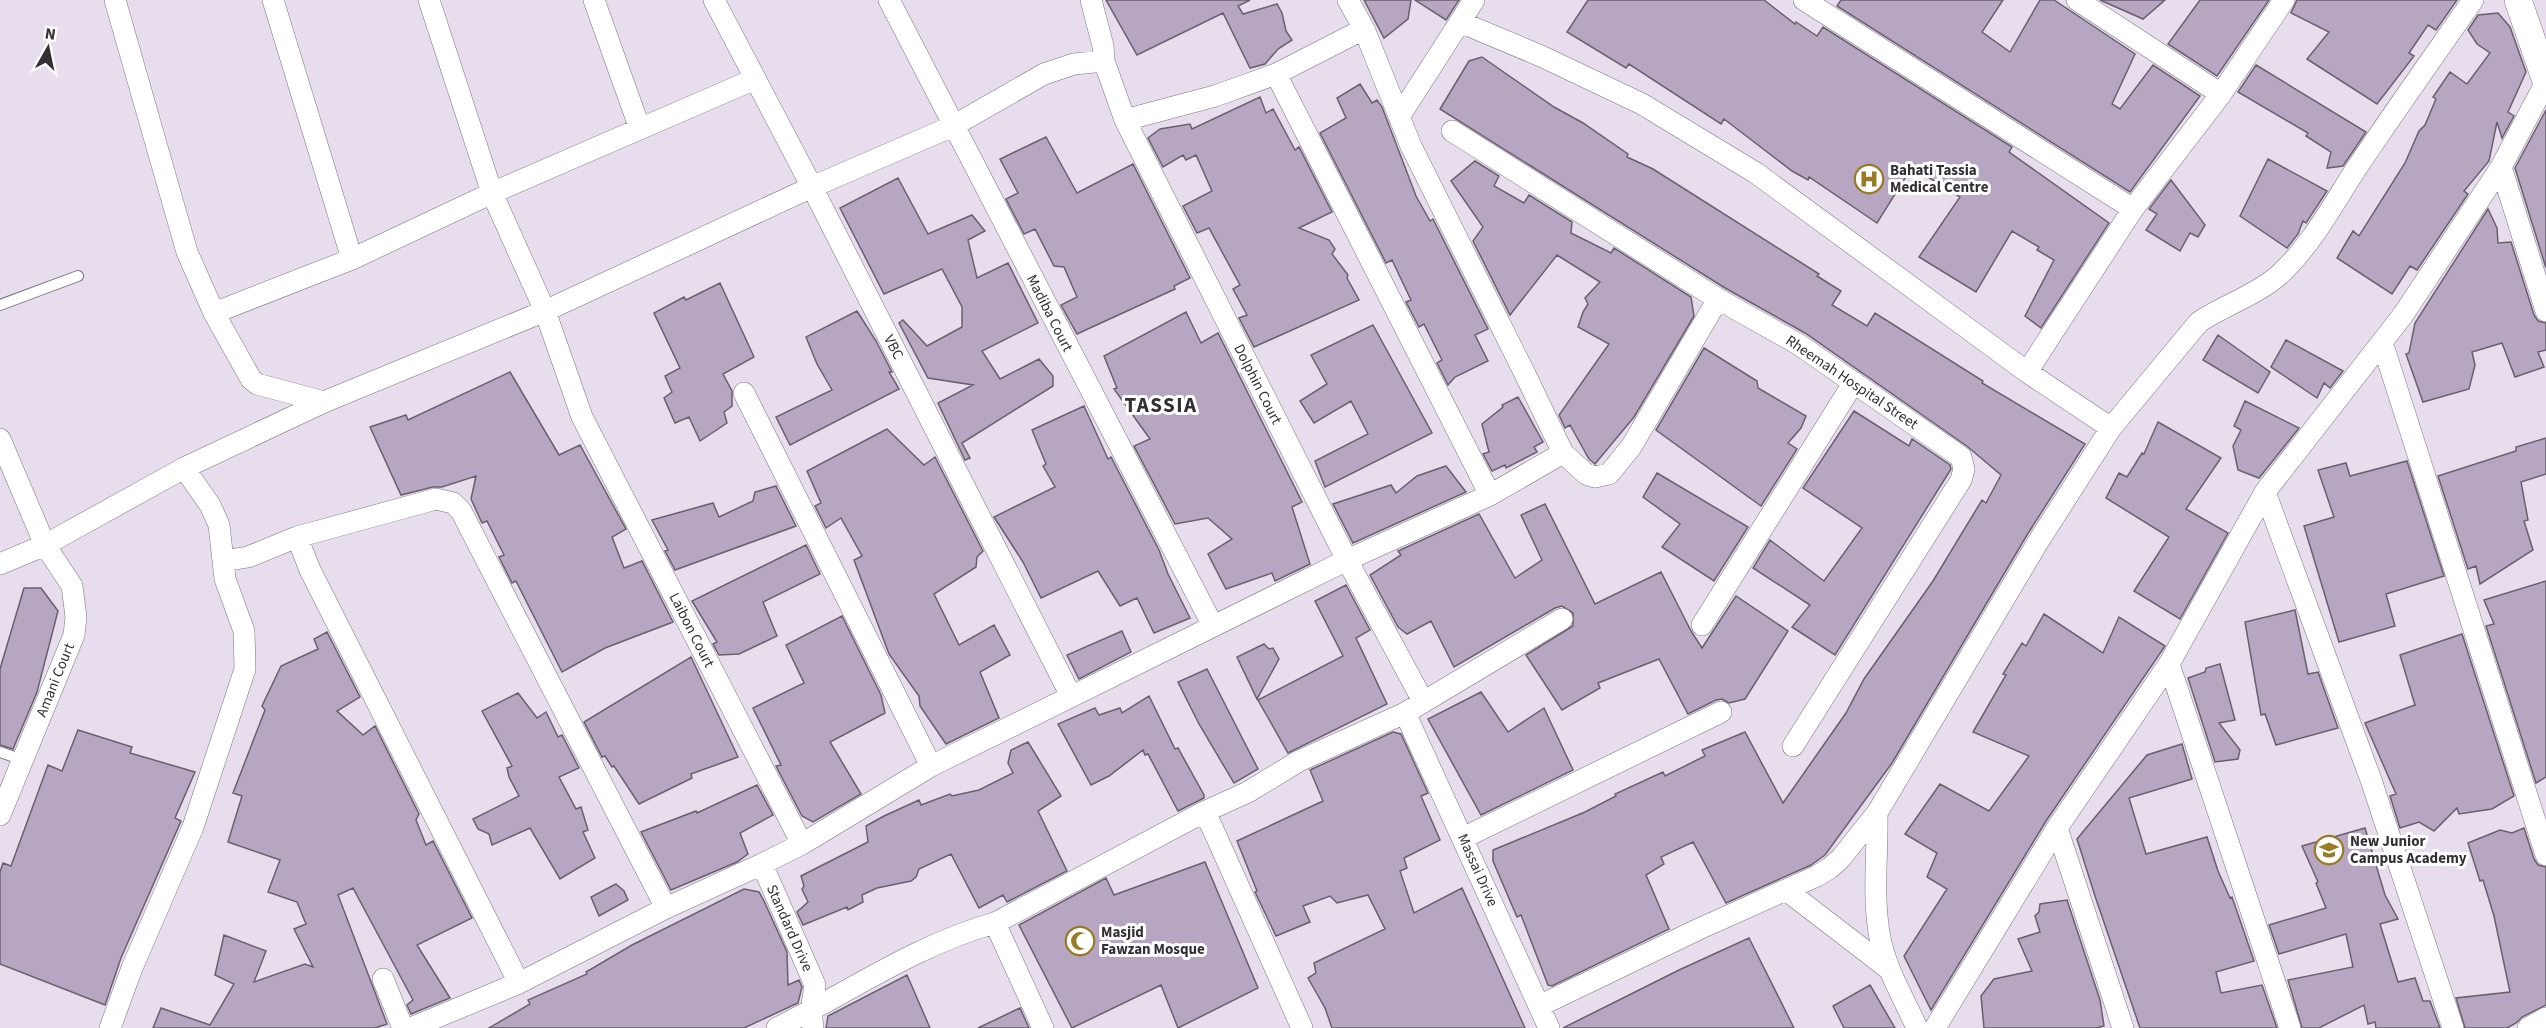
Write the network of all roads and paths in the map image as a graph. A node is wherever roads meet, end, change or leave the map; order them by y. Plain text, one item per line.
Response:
1 (116, 0) edge
2 (273, 0) edge
3 (429, 0) edge
4 (594, 0) edge
5 (714, 0) edge
6 (889, 0) edge
7 (1091, 0) edge
8 (1348, 0) edge
9 (1474, 0) edge
10 (1804, 0) edge
11 (2077, 0) edge
12 (2284, 0) edge
13 (2474, 0) edge
14 (2518, 0) edge
15 (1460, 22) junction
16 (1364, 29) junction
17 (1104, 61) junction
18 (1276, 74) junction
19 (755, 79) junction
20 (2546, 81) edge
21 (2222, 93) junction
22 (1399, 117) junction
23 (1125, 120) junction
24 (953, 126) junction
25 (640, 129) junction
26 (1452, 131) dead end
27 (2501, 167) junction
28 (812, 187) junction
29 (492, 193) junction
30 (2133, 209) junction
31 (352, 259) junction
32 (78, 276) dead end
33 (1718, 299) junction
34 (0, 305) edge
35 (2546, 310) edge
36 (545, 311) junction
37 (214, 313) junction
38 (2382, 342) junction
39 (2027, 372) junction
40 (1854, 382) junction
41 (744, 393) dead end
42 (324, 402) junction
43 (2111, 428) junction
44 (0, 439) edge
45 (1563, 453) junction
46 (184, 468) junction
47 (2265, 492) junction
48 (1490, 495) junction
49 (297, 537) junction
50 (45, 545) junction
51 (1347, 560) junction
52 (223, 561) junction
53 (0, 564) edge
54 (1562, 619) dead end
55 (1702, 625) dead end
56 (1213, 626) junction
57 (2169, 664) junction
58 (1071, 696) junction
59 (1423, 701) junction
60 (1721, 712) dead end
61 (1405, 713) junction
62 (1793, 746) dead end
63 (0, 752) edge
64 (23, 760) junction
65 (931, 766) junction
66 (1204, 812) junction
67 (1877, 813) junction
68 (0, 815) edge
69 (2057, 828) junction
70 (1464, 838) junction
71 (802, 844) junction
72 (2546, 855) edge
73 (762, 864) junction
74 (1786, 890) junction
75 (666, 908) junction
76 (995, 922) junction
77 (1891, 970) junction
78 (383, 979) dead end
79 (519, 982) junction
80 (1539, 1006) junction
81 (2546, 1018) edge
82 (812, 1020) edge
83 (110, 1028) edge
84 (403, 1028) edge
85 (411, 1028) edge
86 (777, 1028) edge
87 (1043, 1028) edge
88 (1302, 1028) edge
89 (1550, 1028) edge
90 (1917, 1028) edge
91 (1935, 1028) edge
92 (2123, 1028) edge
93 (2290, 1028) edge
94 (2453, 1028) edge
95 (2528, 1028) edge

1 - 37 street
2 - 31 street
3 - 29 street, Laibon Court
4 - 25 street
5 - 19 street, VBC
6 - 24 street, Madiba Court
7 - 17 street, Dolphin Court
8 - 16 street
9 - 15 street
10 - 30 street
11 - 21 street
12 - 21 street
13 - 43 street
14 - 20 street
15 - 22 street
15 - 39 street
16 - 18 street
16 - 22 street
17 - 23 street, Dolphin Court
17 - 24 street
18 - 23 street
18 - 48 street
19 - 25 street
19 - 28 street, VBC
20 - 27 street
21 - 30 street
22 - 45 street
23 - 51 street, Dolphin Court
24 - 28 street
24 - 56 street, Madiba Court
25 - 29 street
26 - 33 street, Rheemah Hospital Street
27 - 35 street
27 - 38 street
28 - 36 street
28 - 58 street, VBC
29 - 31 street
29 - 36 street, Laibon Court
30 - 39 street
31 - 37 street
32 - 34 lane
33 - 40 street, Rheemah Hospital Street
33 - 45 street
36 - 42 street
36 - 71 street, Laibon Court
37 - 42 street
38 - 47 street
38 - 72 street
39 - 43 street
40 - 55 street
40 - 62 street, Rheemah Hospital Street
41 - 65 street
42 - 46 street
43 - 67 street
44 - 50 street, Amani Court
45 - 48 street
46 - 50 street
46 - 52 street
47 - 57 street
47 - 94 street
48 - 51 street
49 - 52 street
49 - 75 street
49 - 79 street
50 - 53 street
50 - 64 street, Amani Court
51 - 56 street
51 - 59 street, Dolphin Court
52 - 83 street
54 - 59 street
56 - 58 street
57 - 69 street
57 - 93 street
58 - 65 street
59 - 61 street
60 - 70 street
61 - 66 street
61 - 70 street, Massai Drive
63 - 64 lane
64 - 68 street, Amani Court
65 - 71 street
66 - 76 street
66 - 88 street
67 - 74 street
67 - 77 street
69 - 91 street
69 - 92 street
70 - 80 street, Massai Drive
71 - 73 street
73 - 75 street
73 - 82 street, Standard Drive
74 - 77 street
74 - 80 street
75 - 79 street
76 - 82 street
76 - 87 street
77 - 90 street
78 - 84 street
79 - 85 street
80 - 89 street, Massai Drive
81 - 95 street
82 - 86 street

